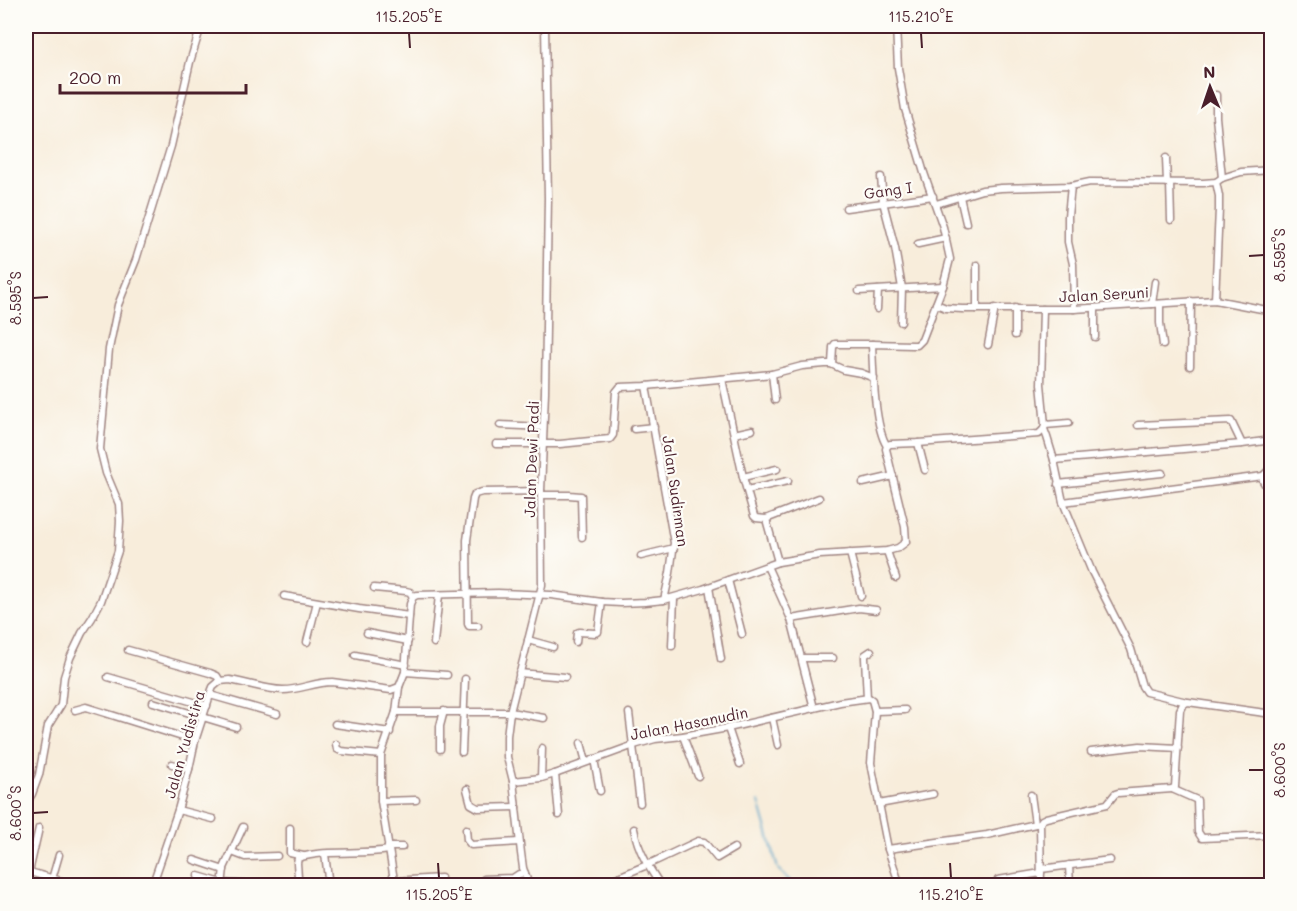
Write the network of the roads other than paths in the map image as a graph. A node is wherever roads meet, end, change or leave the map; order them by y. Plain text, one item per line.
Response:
1 (201, 26) edge
2 (525, 26) edge
3 (896, 26) edge
4 (545, 27) edge
5 (1216, 95) dead end
6 (1166, 158) dead end
7 (1272, 170) edge
8 (881, 177) dead end
9 (1219, 180) junction
10 (1169, 183) junction
11 (1071, 186) junction
12 (933, 196) junction
13 (960, 197) junction
14 (883, 202) junction
15 (936, 204) junction
16 (846, 208) dead end
17 (1171, 220) dead end
18 (966, 223) dead end
19 (946, 238) junction
20 (918, 244) dead end
21 (977, 265) dead end
22 (1155, 282) dead end
23 (943, 286) junction
24 (902, 288) junction
25 (878, 290) junction
26 (859, 291) dead end
27 (1215, 300) junction
28 (1191, 301) junction
29 (936, 304) junction
30 (1152, 304) junction
31 (1160, 304) junction
32 (995, 308) junction
33 (1015, 308) junction
34 (1095, 308) junction
35 (878, 309) dead end
36 (977, 309) junction
37 (1042, 309) junction
38 (1074, 309) junction
39 (1272, 311) edge
40 (901, 322) dead end
41 (1015, 335) dead end
42 (1095, 337) dead end
43 (872, 344) junction
44 (988, 345) dead end
45 (1163, 345) dead end
46 (832, 364) junction
47 (1190, 366) dead end
48 (772, 374) junction
49 (874, 378) junction
50 (722, 379) junction
51 (646, 386) junction
52 (775, 400) dead end
53 (1069, 423) dead end
54 (500, 425) dead end
55 (1138, 425) dead end
56 (543, 427) junction
57 (654, 427) junction
58 (1044, 427) junction
59 (634, 429) dead end
60 (752, 430) dead end
61 (734, 434) junction
62 (1272, 440) edge
63 (496, 444) dead end
64 (543, 444) junction
65 (918, 444) junction
66 (1242, 444) junction
67 (887, 446) junction
68 (1054, 460) junction
69 (777, 469) dead end
70 (1272, 470) edge
71 (925, 471) dead end
72 (1162, 473) dead end
73 (893, 476) junction
74 (743, 477) junction
75 (1263, 477) junction
76 (788, 481) dead end
77 (863, 483) dead end
78 (1058, 484) junction
79 (1272, 488) edge
80 (747, 490) junction
81 (541, 493) junction
82 (819, 498) dead end
83 (1063, 502) junction
84 (766, 519) junction
85 (582, 537) dead end
86 (674, 548) junction
87 (887, 551) junction
88 (850, 553) junction
89 (641, 556) dead end
90 (778, 562) junction
91 (767, 566) junction
92 (896, 578) dead end
93 (728, 580) junction
94 (709, 587) junction
95 (374, 588) dead end
96 (440, 595) junction
97 (467, 595) junction
98 (540, 595) junction
99 (284, 596) dead end
100 (861, 596) dead end
101 (413, 597) junction
102 (674, 598) junction
103 (664, 600) junction
104 (317, 602) junction
105 (602, 602) junction
106 (876, 609) dead end
107 (410, 616) junction
108 (791, 619) junction
109 (478, 627) dead end
110 (367, 633) dead end
111 (742, 634) dead end
112 (528, 640) junction
113 (408, 641) junction
114 (308, 642) dead end
115 (576, 642) dead end
116 (434, 643) dead end
117 (672, 646) dead end
118 (553, 647) dead end
119 (128, 650) dead end
120 (871, 651) dead end
121 (356, 655) dead end
122 (802, 658) junction
123 (833, 658) dead end
124 (721, 659) dead end
125 (405, 668) junction
126 (519, 673) junction
127 (447, 675) dead end
128 (108, 677) dead end
129 (565, 677) dead end
130 (465, 679) dead end
131 (220, 681) junction
132 (399, 687) junction
133 (210, 695) junction
134 (870, 699) junction
135 (153, 702) dead end
136 (1188, 702) junction
137 (207, 706) junction
138 (814, 708) junction
139 (75, 710) dead end
140 (906, 710) dead end
141 (444, 711) junction
142 (464, 711) junction
143 (875, 711) junction
144 (396, 712) junction
145 (510, 712) junction
146 (629, 713) dead end
147 (277, 714) dead end
148 (1272, 714) edge
149 (203, 717) junction
150 (544, 718) dead end
151 (772, 718) junction
152 (335, 724) dead end
153 (236, 727) dead end
154 (728, 728) junction
155 (390, 732) junction
156 (683, 736) junction
157 (195, 741) junction
158 (581, 743) dead end
159 (336, 744) dead end
160 (634, 745) junction
161 (778, 745) dead end
162 (542, 748) dead end
163 (1178, 748) junction
164 (440, 749) dead end
165 (1091, 752) dead end
166 (462, 753) dead end
167 (381, 755) junction
168 (594, 759) junction
169 (586, 762) junction
170 (172, 764) dead end
171 (740, 764) dead end
172 (189, 769) junction
173 (555, 774) junction
174 (698, 776) dead end
175 (541, 778) junction
176 (513, 781) junction
177 (467, 789) dead end
178 (1172, 789) junction
179 (600, 791) dead end
180 (933, 794) dead end
181 (1031, 795) dead end
182 (416, 800) dead end
183 (26, 801) edge
184 (381, 801) junction
185 (640, 803) dead end
186 (879, 804) junction
187 (516, 807) junction
188 (178, 810) junction
189 (559, 815) dead end
190 (213, 819) dead end
191 (1037, 824) junction
192 (243, 827) dead end
193 (39, 828) dead end
194 (290, 828) dead end
195 (466, 829) dead end
196 (634, 830) dead end
197 (1272, 835) edge
198 (519, 842) junction
199 (402, 847) dead end
200 (734, 848) dead end
201 (389, 849) junction
202 (888, 849) junction
203 (232, 852) junction
204 (325, 854) junction
205 (59, 855) dead end
206 (277, 856) dead end
207 (305, 856) junction
208 (195, 860) dead end
209 (1110, 860) dead end
210 (647, 865) junction
211 (1069, 865) junction
212 (224, 870) junction
213 (27, 871) edge
214 (1041, 871) junction
215 (525, 873) junction
216 (198, 876) dead end
217 (298, 877) dead end
218 (441, 878) dead end
219 (52, 879) junction
220 (484, 879) dead end
221 (999, 880) dead end
222 (222, 884) edge
223 (394, 884) edge
224 (79, 885) edge
225 (152, 885) edge
226 (255, 885) edge
227 (329, 885) edge
228 (530, 885) edge
229 (597, 885) edge
230 (661, 885) edge
231 (900, 885) edge
232 (1041, 885) edge
233 (1071, 885) edge

1 - 183 street
2 - 4 street
3 - 12 street
4 - 56 street, Jalan Dewi Padi
5 - 9 street
6 - 10 street
7 - 9 street
8 - 14 street
9 - 10 street
9 - 27 street
10 - 11 street
10 - 17 street
11 - 13 street
11 - 38 street
12 - 14 street, Gang I
12 - 15 street
13 - 15 street
13 - 18 street
14 - 16 street, Gang I
14 - 24 street
15 - 19 street
19 - 20 street
19 - 23 street
21 - 36 street
22 - 30 street
23 - 24 street
23 - 29 street
24 - 25 street
24 - 40 street
25 - 26 street
25 - 35 street
27 - 28 street, Jalan Seruni
27 - 39 street, Jalan Seruni
28 - 31 street, Jalan Seruni
28 - 47 street
29 - 36 street, Jalan Seruni
29 - 43 street
30 - 31 street, Jalan Seruni
30 - 34 street, Jalan Seruni
31 - 45 street
32 - 33 street, Jalan Seruni
32 - 36 street, Jalan Seruni
32 - 44 street
33 - 37 street, Jalan Seruni
33 - 41 street
34 - 38 street, Jalan Seruni
34 - 42 street
37 - 38 street, Jalan Seruni
37 - 58 street
43 - 46 street
43 - 49 street
46 - 48 street
46 - 49 street
48 - 50 street
48 - 52 street
49 - 67 street
50 - 51 street
50 - 61 street
51 - 57 street, Jalan Sudirman
51 - 64 street
53 - 58 street
54 - 56 street
55 - 66 street
56 - 64 street, Jalan Dewi Padi
57 - 59 street
57 - 86 street, Jalan Sudirman
58 - 65 street
58 - 68 street
60 - 61 street
61 - 74 street
62 - 66 street
63 - 64 street
64 - 81 street, Jalan Dewi Padi
65 - 67 street
65 - 71 street
66 - 68 street
67 - 73 street
68 - 78 street
69 - 74 street
70 - 75 street
72 - 78 street
73 - 77 street
73 - 87 street
74 - 80 street
75 - 79 street
75 - 83 street
76 - 80 street
78 - 83 street
80 - 84 street
81 - 85 street
81 - 97 street
81 - 98 street, Jalan Dewi Padi
82 - 84 street
83 - 136 street
84 - 90 street
86 - 89 street
86 - 103 street, Jalan Sudirman
87 - 88 street
87 - 92 street
88 - 90 street
88 - 100 street
90 - 91 street
91 - 93 street
91 - 108 street
93 - 94 street
93 - 111 street
94 - 102 street
94 - 124 street
95 - 101 street
96 - 97 street
96 - 101 street
96 - 116 street
97 - 98 street
97 - 109 street
98 - 105 street
98 - 112 street, Jalan Dewi Padi
99 - 104 street
101 - 107 street
102 - 103 street
102 - 117 street
103 - 105 street
104 - 107 street
104 - 114 street
105 - 115 street
106 - 108 street
107 - 113 street
108 - 122 street
110 - 113 street
112 - 118 street
112 - 126 street, Jalan Dewi Padi
113 - 125 street
119 - 131 street
120 - 134 street
121 - 125 street
122 - 123 street
122 - 138 street
125 - 127 street
125 - 132 street
126 - 129 street
126 - 145 street, Jalan Dewi Padi
128 - 137 street
130 - 142 street
131 - 132 street, Jalan Yudistira
131 - 133 street, Jalan Yudistira
132 - 144 street
133 - 137 street, Jalan Yudistira
133 - 147 street
134 - 138 street, Jalan Hasanudin
134 - 143 street
135 - 149 street
136 - 148 street
136 - 163 street
137 - 149 street, Jalan Yudistira
138 - 151 street, Jalan Hasanudin
139 - 157 street
140 - 143 street
141 - 142 street
141 - 144 street
141 - 164 street
142 - 145 street
142 - 166 street
143 - 186 street
144 - 155 street
145 - 150 street
145 - 176 street, Jalan Dewi Padi
146 - 160 street
149 - 153 street
149 - 157 street, Jalan Yudistira
151 - 154 street, Jalan Hasanudin
151 - 161 street
152 - 155 street
154 - 156 street, Jalan Hasanudin
154 - 171 street
155 - 167 street
156 - 160 street, Jalan Hasanudin
156 - 174 street
157 - 172 street, Jalan Yudistira
158 - 169 street
159 - 167 street
160 - 168 street, Jalan Hasanudin
160 - 185 street
162 - 175 street
163 - 165 street
163 - 178 street
167 - 184 street
168 - 169 street, Jalan Hasanudin
168 - 179 street
169 - 173 street, Jalan Hasanudin
170 - 172 street
172 - 188 street, Jalan Yudistira
173 - 175 street, Jalan Hasanudin
173 - 189 street
175 - 176 street, Jalan Hasanudin
176 - 187 street, Jalan Dewi Padi
177 - 187 street
178 - 191 street
178 - 197 street
180 - 186 street
181 - 191 street
182 - 184 street
184 - 201 street
186 - 202 street
187 - 198 street, Jalan Dewi Padi
188 - 190 street
188 - 225 street, Jalan Yudistira
191 - 202 street
191 - 214 street
192 - 203 street
193 - 213 street
194 - 207 street
195 - 198 street
196 - 210 street
198 - 215 street, Jalan Dewi Padi
199 - 201 street
200 - 210 street
201 - 204 street
201 - 223 street
202 - 231 street
203 - 206 street
203 - 212 street
204 - 207 street
204 - 227 street
205 - 219 street
207 - 217 street
208 - 212 street
209 - 211 street
210 - 229 street
210 - 230 street
211 - 214 street
211 - 233 street
212 - 222 street
213 - 219 street
214 - 221 street
214 - 232 street
215 - 220 street
215 - 228 street, Jalan Dewi Padi
216 - 222 street
218 - 223 street
219 - 224 street
222 - 226 street

